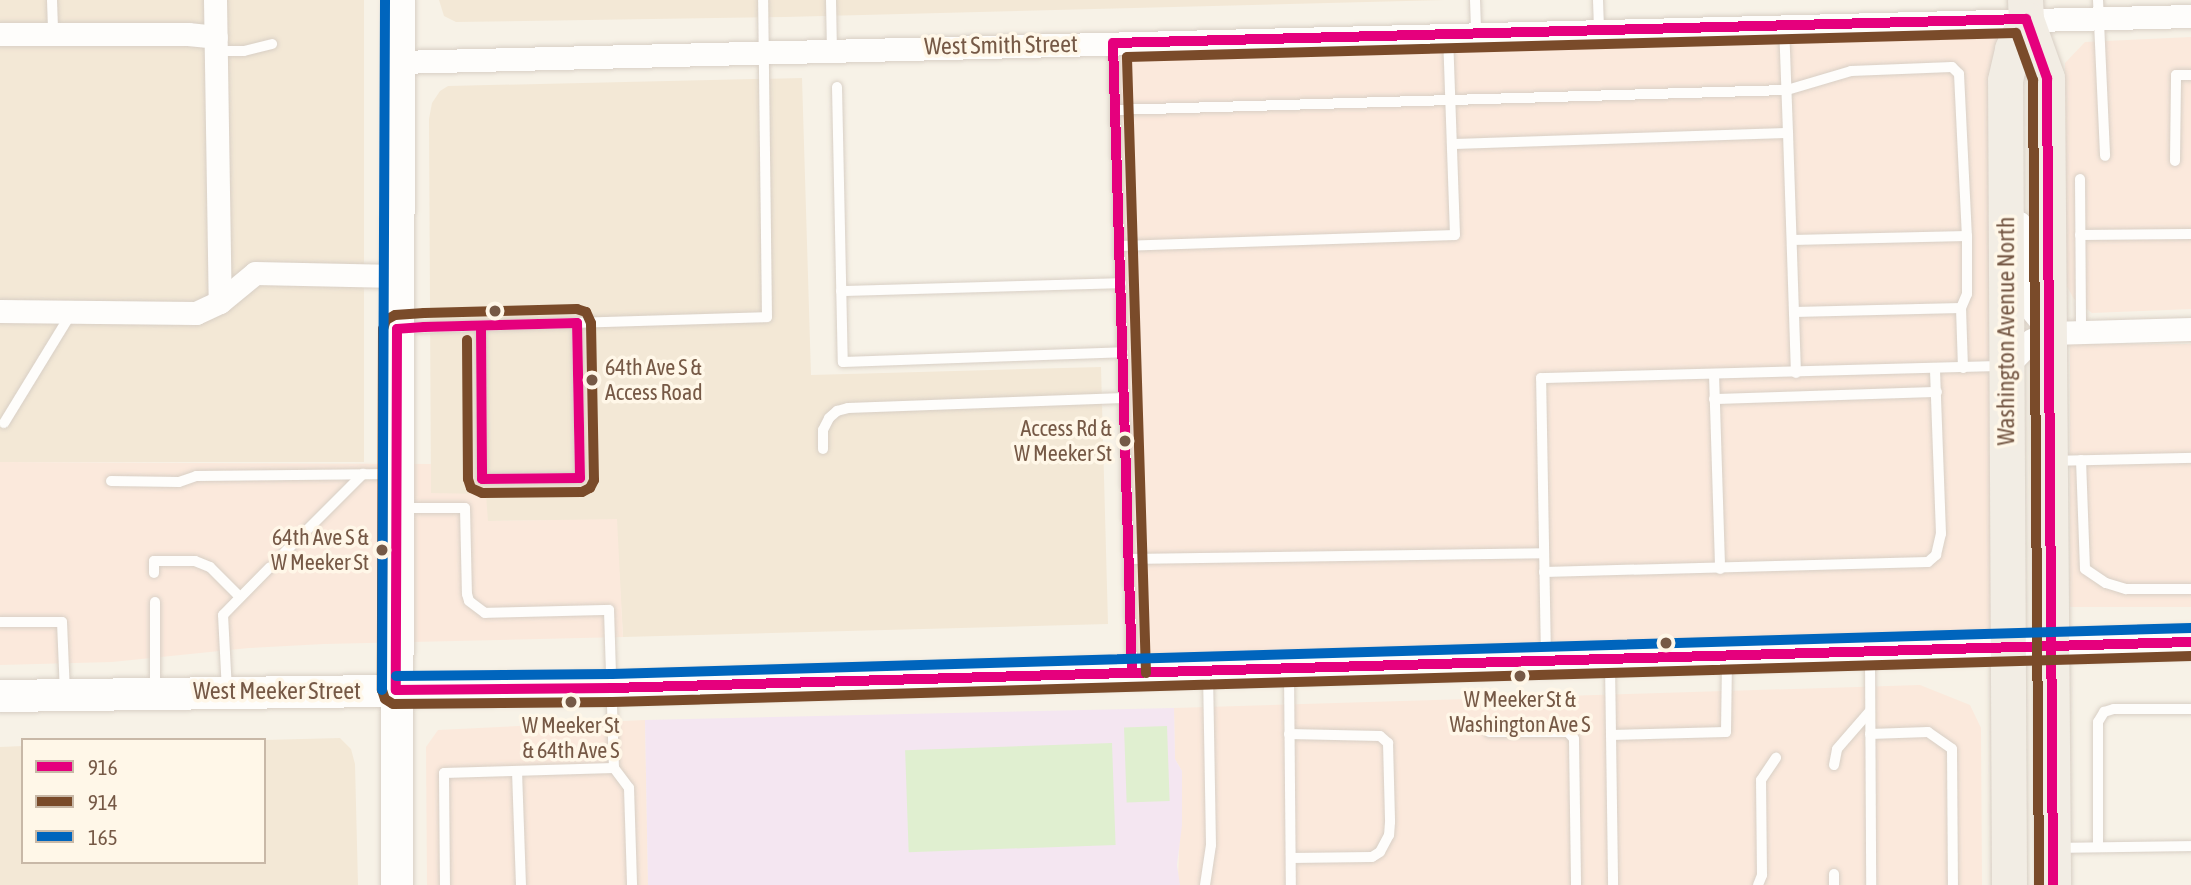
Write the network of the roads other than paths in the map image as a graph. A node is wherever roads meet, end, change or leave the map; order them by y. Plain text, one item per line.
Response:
1 (52, 0) edge
2 (215, 0) edge
3 (398, 0) edge
4 (764, 0) edge
5 (831, 0) edge
6 (1475, 0) edge
7 (1598, 0) edge
8 (2098, 9) edge
9 (2026, 10) edge
10 (2191, 16) edge
11 (1784, 24) junction
12 (1599, 30) junction
13 (1476, 33) junction
14 (0, 34) edge
15 (53, 34) junction
16 (1448, 34) junction
17 (1113, 43) junction
18 (216, 44) junction
19 (272, 44) dead end
20 (832, 50) junction
21 (763, 51) junction
22 (398, 62) junction
23 (2191, 75) edge
24 (837, 87) dead end
25 (1787, 90) junction
26 (1450, 100) junction
27 (1116, 110) junction
28 (1788, 133) junction
29 (1452, 145) junction
30 (2105, 156) dead end
31 (2175, 161) dead end
32 (2080, 179) dead end
33 (2005, 218) junction
34 (2191, 234) edge
35 (2080, 235) junction
36 (1967, 236) junction
37 (1791, 240) junction
38 (1120, 246) junction
39 (397, 276) junction
40 (1121, 283) junction
41 (841, 291) junction
42 (220, 302) junction
43 (1961, 308) junction
44 (0, 311) edge
45 (72, 312) junction
46 (1794, 312) junction
47 (577, 323) junction
48 (481, 326) junction
49 (397, 329) junction
50 (2191, 329) edge
51 (2066, 333) junction
52 (1122, 352) junction
53 (2007, 366) junction
54 (1962, 368) junction
55 (1935, 369) junction
56 (1796, 373) junction
57 (1713, 374) junction
58 (1937, 392) junction
59 (1124, 398) junction
60 (1714, 399) junction
61 (4, 423) dead end
62 (823, 449) dead end
63 (2191, 458) edge
64 (2066, 461) junction
65 (363, 474) junction
66 (397, 474) junction
67 (111, 481) dead end
68 (397, 508) junction
69 (284, 553) dead end
70 (1544, 553) junction
71 (1129, 559) junction
72 (270, 567) dead end
73 (1720, 569) junction
74 (1544, 572) junction
75 (154, 573) dead end
76 (2191, 589) edge
77 (240, 597) junction
78 (155, 602) dead end
79 (0, 622) edge
80 (2191, 642) edge
81 (2052, 646) junction
82 (2007, 647) junction
83 (1870, 653) junction
84 (1727, 657) junction
85 (1610, 660) junction
86 (1546, 662) junction
87 (1289, 669) junction
88 (1208, 671) junction
89 (1132, 674) junction
90 (612, 688) junction
91 (396, 690) junction
92 (227, 691) junction
93 (155, 692) junction
94 (65, 694) junction
95 (0, 696) edge
96 (2191, 709) edge
97 (1870, 711) junction
98 (1489, 732) dead end
99 (1289, 734) junction
100 (1870, 734) junction
101 (1611, 736) junction
102 (1776, 758) dead end
103 (1834, 765) dead end
104 (614, 768) junction
105 (517, 771) junction
106 (2191, 846) edge
107 (2098, 847) junction
108 (2053, 848) junction
109 (1291, 858) junction
110 (397, 885) edge
111 (445, 885) edge
112 (521, 885) edge
113 (632, 885) edge
114 (1205, 885) edge
115 (1291, 885) edge
116 (1576, 885) edge
117 (1613, 885) edge
118 (1758, 885) edge
119 (1871, 885) edge
120 (1953, 885) edge
121 (2010, 885) edge
122 (2053, 885) edge

1 - 15 lane
2 - 18 street
3 - 22 main road
4 - 21 lane
5 - 20 lane
6 - 13 lane
7 - 12 lane
8 - 9 street, West Smith Street
8 - 10 street, West Smith Street
8 - 30 lane
9 - 11 street, West Smith Street
9 - 33 main road, Washington Avenue North
9 - 51 main road, Washington Avenue North
11 - 12 street, West Smith Street
11 - 25 lane
12 - 13 street, West Smith Street
13 - 16 street, West Smith Street
14 - 15 street
15 - 18 street
16 - 17 street, West Smith Street
16 - 26 lane
17 - 20 street, West Smith Street
17 - 27 lane
18 - 19 lane
18 - 42 street
20 - 21 street, West Smith Street
21 - 22 street, West Smith Street
21 - 47 lane
22 - 39 main road
23 - 31 lane
24 - 41 lane
25 - 26 lane
25 - 28 lane
25 - 36 lane
26 - 27 lane
26 - 29 lane
27 - 38 lane
28 - 29 lane
28 - 37 lane
29 - 38 lane
32 - 35 lane
33 - 51 street
33 - 53 main road, Washington Avenue North
34 - 35 lane
35 - 51 lane
36 - 37 lane
36 - 43 lane
37 - 46 lane
38 - 40 lane
39 - 42 street
39 - 49 main road
40 - 41 lane
40 - 52 lane
41 - 52 lane
42 - 45 street
43 - 46 lane
43 - 54 lane
44 - 45 street
45 - 61 lane
46 - 56 lane
47 - 48 lane
47 - 48 lane
48 - 49 lane
49 - 66 main road
50 - 51 street
51 - 53 street
51 - 64 main road, Washington Avenue North
52 - 59 lane
53 - 54 lane
53 - 82 main road, Washington Avenue North
54 - 55 lane
55 - 56 lane
55 - 58 lane
56 - 57 lane
57 - 60 lane
57 - 70 lane
58 - 60 lane
58 - 73 lane
59 - 62 lane
59 - 71 lane
60 - 73 lane
63 - 64 lane
64 - 76 lane
64 - 81 main road, Washington Avenue North
65 - 66 lane
65 - 67 lane
65 - 69 lane
66 - 68 main road
68 - 90 lane
68 - 91 main road
70 - 71 lane
70 - 74 lane
71 - 89 lane
72 - 77 lane
73 - 74 lane
74 - 86 lane
75 - 77 lane
77 - 92 lane
78 - 93 lane
79 - 94 lane
80 - 81 main road, West Meeker Street
81 - 82 main road, West Meeker Street
81 - 108 main road, Washington Avenue North
82 - 83 main road, West Meeker Street
82 - 121 main road, Washington Avenue North
83 - 84 main road, West Meeker Street
83 - 97 lane
84 - 85 main road, West Meeker Street
84 - 101 lane
85 - 86 main road, West Meeker Street
85 - 101 lane
86 - 87 main road, West Meeker Street
87 - 88 main road, West Meeker Street
87 - 99 lane
88 - 89 main road, West Meeker Street
88 - 114 lane
89 - 90 main road, West Meeker Street
90 - 91 main road, West Meeker Street
90 - 104 lane
91 - 92 main road, West Meeker Street
91 - 110 main road
92 - 93 main road, West Meeker Street
93 - 94 main road, West Meeker Street
94 - 95 main road, West Meeker Street
96 - 107 lane
97 - 100 lane
97 - 103 lane
98 - 116 lane
99 - 109 lane
99 - 109 lane
100 - 119 lane
100 - 120 lane
101 - 117 lane
102 - 118 lane
104 - 105 lane
104 - 113 lane
105 - 111 lane
105 - 112 lane
106 - 107 lane
107 - 108 lane
108 - 122 main road, Washington Avenue North
109 - 115 lane

